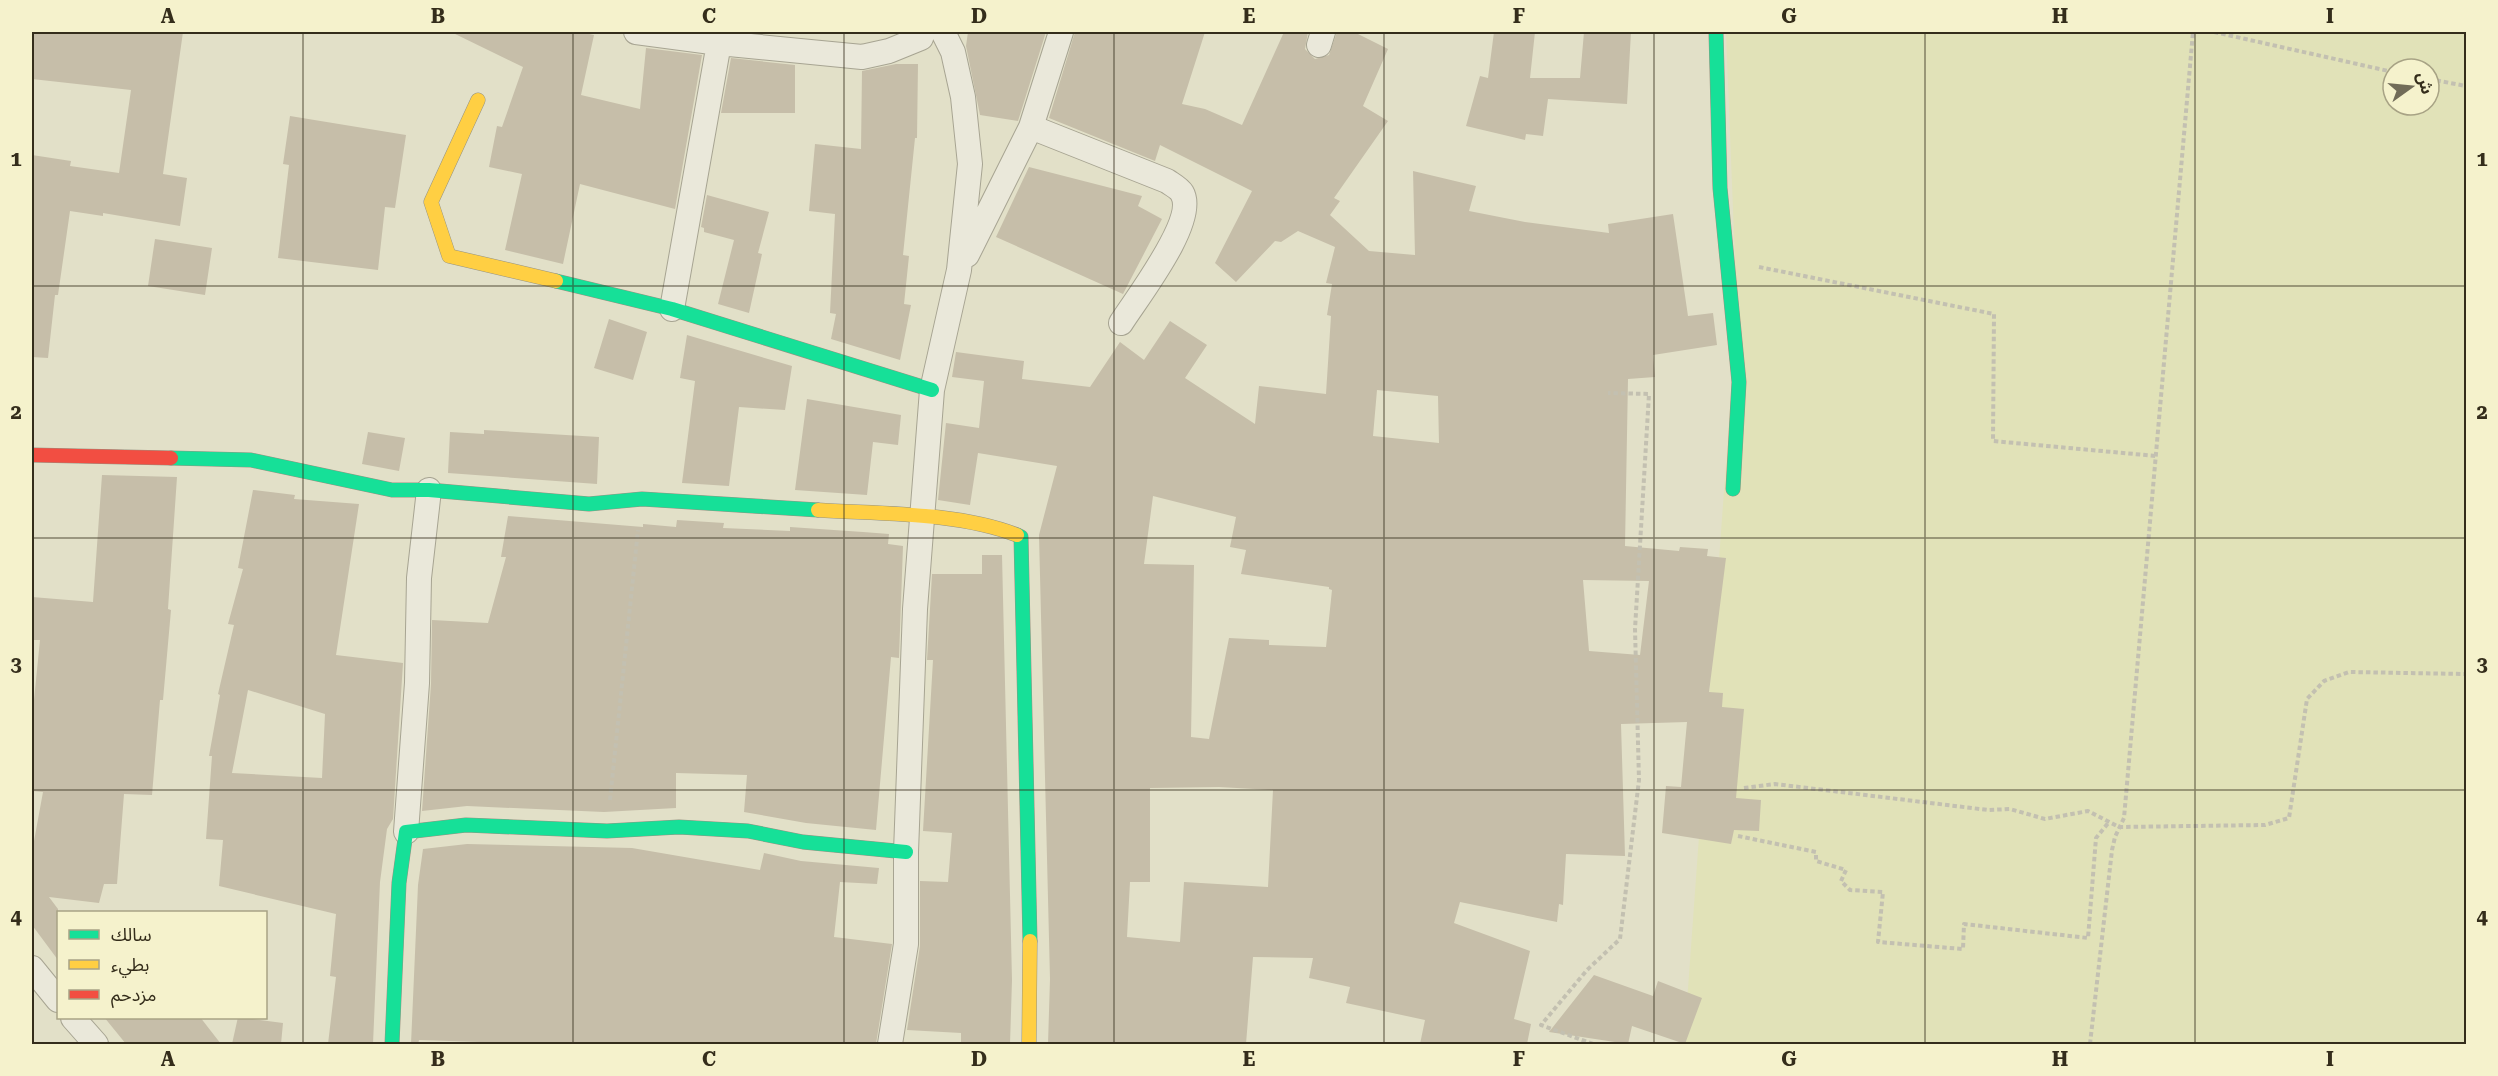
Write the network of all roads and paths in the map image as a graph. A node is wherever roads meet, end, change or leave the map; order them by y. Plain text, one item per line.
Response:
1 (636, 32) edge
2 (923, 32) edge
3 (943, 32) edge
4 (1061, 32) edge
5 (1716, 32) edge
6 (2193, 32) edge
7 (2214, 32) edge
8 (719, 43) junction
9 (2381, 69) edge
10 (2441, 81) edge
11 (2466, 86) edge
12 (478, 100) dead end
13 (1031, 127) junction
14 (1726, 259) junction
15 (959, 270) junction
16 (672, 309) junction
17 (1120, 323) dead end
18 (932, 390) junction
19 (1608, 393) dead end
20 (32, 455) edge
21 (2156, 456) junction
22 (1733, 489) dead end
23 (429, 490) junction
24 (642, 499) junction
25 (923, 517) junction
26 (2466, 674) edge
27 (1744, 788) dead end
28 (2109, 822) junction
29 (2119, 827) junction
30 (607, 831) junction
31 (406, 832) junction
32 (1738, 836) dead end
33 (906, 852) junction
34 (32, 968) edge
35 (57, 999) edge
36 (75, 1019) edge
37 (96, 1044) edge
38 (392, 1044) edge
39 (890, 1044) edge
40 (1029, 1044) edge
41 (1593, 1044) edge
42 (2090, 1044) edge

1 - 8 street
2 - 8 street
3 - 15 street
4 - 13 street
5 - 14 street
6 - 21 path
7 - 9 path
8 - 16 street
10 - 11 path
12 - 16 street
13 - 15 street
13 - 17 street
14 - 21 path
14 - 22 street
15 - 18 street
16 - 18 street
18 - 25 street
19 - 41 path
20 - 23 street
21 - 29 path
23 - 24 street
23 - 31 street
24 - 25 street
24 - 30 path
25 - 33 street
25 - 40 street
26 - 29 path
27 - 28 path
28 - 29 path
28 - 32 path
29 - 42 path
30 - 31 street
30 - 33 street
31 - 38 street
33 - 39 street
34 - 35 street
36 - 37 street

